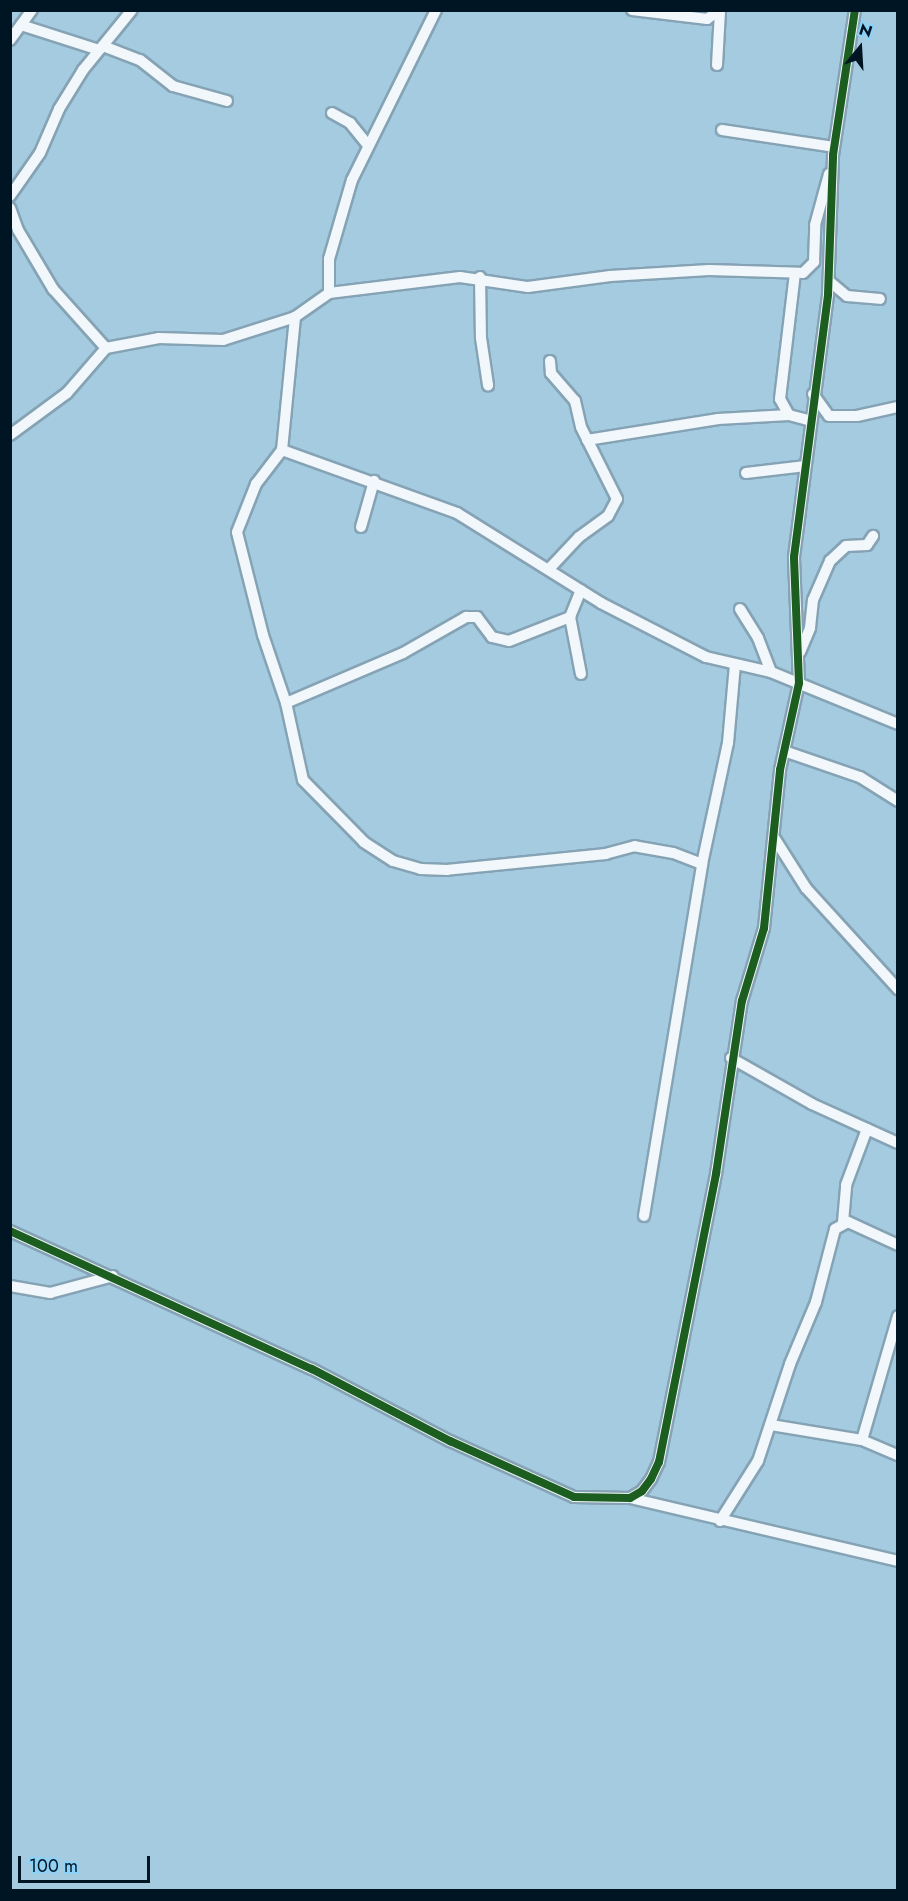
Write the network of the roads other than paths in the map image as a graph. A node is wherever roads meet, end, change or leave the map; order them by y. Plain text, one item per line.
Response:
1 (32, 10) edge
2 (132, 10) edge
3 (436, 10) edge
4 (632, 10) edge
5 (855, 10) edge
6 (720, 11) edge
7 (21, 25) junction
8 (10, 40) edge
9 (101, 48) junction
10 (717, 65) dead end
11 (227, 101) dead end
12 (332, 113) dead end
13 (722, 130) dead end
14 (368, 145) junction
15 (834, 147) junction
16 (831, 169) junction
17 (10, 196) edge
18 (10, 208) edge
19 (795, 273) junction
20 (480, 278) junction
21 (829, 280) junction
22 (328, 293) junction
23 (880, 299) dead end
24 (296, 317) junction
25 (106, 348) junction
26 (550, 361) dead end
27 (488, 385) dead end
28 (813, 394) junction
29 (897, 407) edge
30 (789, 416) junction
31 (811, 421) junction
32 (11, 433) edge
33 (605, 436) junction
34 (587, 440) junction
35 (282, 450) junction
36 (593, 453) junction
37 (806, 466) junction
38 (746, 473) dead end
39 (374, 481) junction
40 (361, 527) dead end
41 (873, 536) dead end
42 (549, 569) junction
43 (581, 590) junction
44 (740, 609) dead end
45 (570, 617) junction
46 (799, 655) junction
47 (735, 664) junction
48 (771, 672) junction
49 (581, 674) dead end
50 (799, 683) junction
51 (286, 703) junction
52 (897, 723) edge
53 (784, 751) junction
54 (897, 801) edge
55 (775, 839) junction
56 (702, 864) junction
57 (897, 989) edge
58 (731, 1058) junction
59 (867, 1129) junction
60 (897, 1143) edge
61 (644, 1216) dead end
62 (843, 1222) junction
63 (10, 1231) edge
64 (897, 1245) edge
65 (112, 1276) junction
66 (10, 1286) edge
67 (897, 1316) edge
68 (771, 1425) junction
69 (862, 1440) junction
70 (897, 1455) edge
71 (630, 1498) junction
72 (720, 1521) junction
73 (897, 1560) edge

1 - 7 street
2 - 9 street
3 - 14 street
4 - 6 street
5 - 15 street
6 - 10 street
7 - 8 street
7 - 9 street
9 - 11 street
9 - 17 street
12 - 14 street
13 - 15 street
14 - 22 street
15 - 16 street
16 - 19 street
16 - 21 street
18 - 25 street
19 - 20 street
19 - 30 street
20 - 22 street
20 - 27 street
21 - 23 street
21 - 28 street
22 - 24 street
24 - 25 street
24 - 35 street
25 - 32 street
26 - 34 street
28 - 29 street
28 - 31 street
30 - 31 street
30 - 33 street
31 - 37 street
33 - 34 street
33 - 36 street
34 - 36 street
35 - 39 street
35 - 51 street
36 - 42 street
37 - 38 street
37 - 46 street
39 - 40 street
39 - 42 street
41 - 46 street
42 - 43 street
43 - 45 street
43 - 47 street
44 - 48 street
45 - 49 street
45 - 51 street
46 - 50 street
47 - 48 street
47 - 56 street
48 - 50 street
50 - 52 street
50 - 53 street
51 - 56 street
53 - 54 street
53 - 55 street
55 - 57 street
55 - 58 street
56 - 61 street
58 - 59 street
58 - 71 street
59 - 60 street
59 - 62 street
62 - 64 street
62 - 68 street
63 - 65 street
65 - 66 street
65 - 71 street
67 - 69 street
68 - 69 street
68 - 72 street
69 - 70 street
71 - 72 street
72 - 73 street

